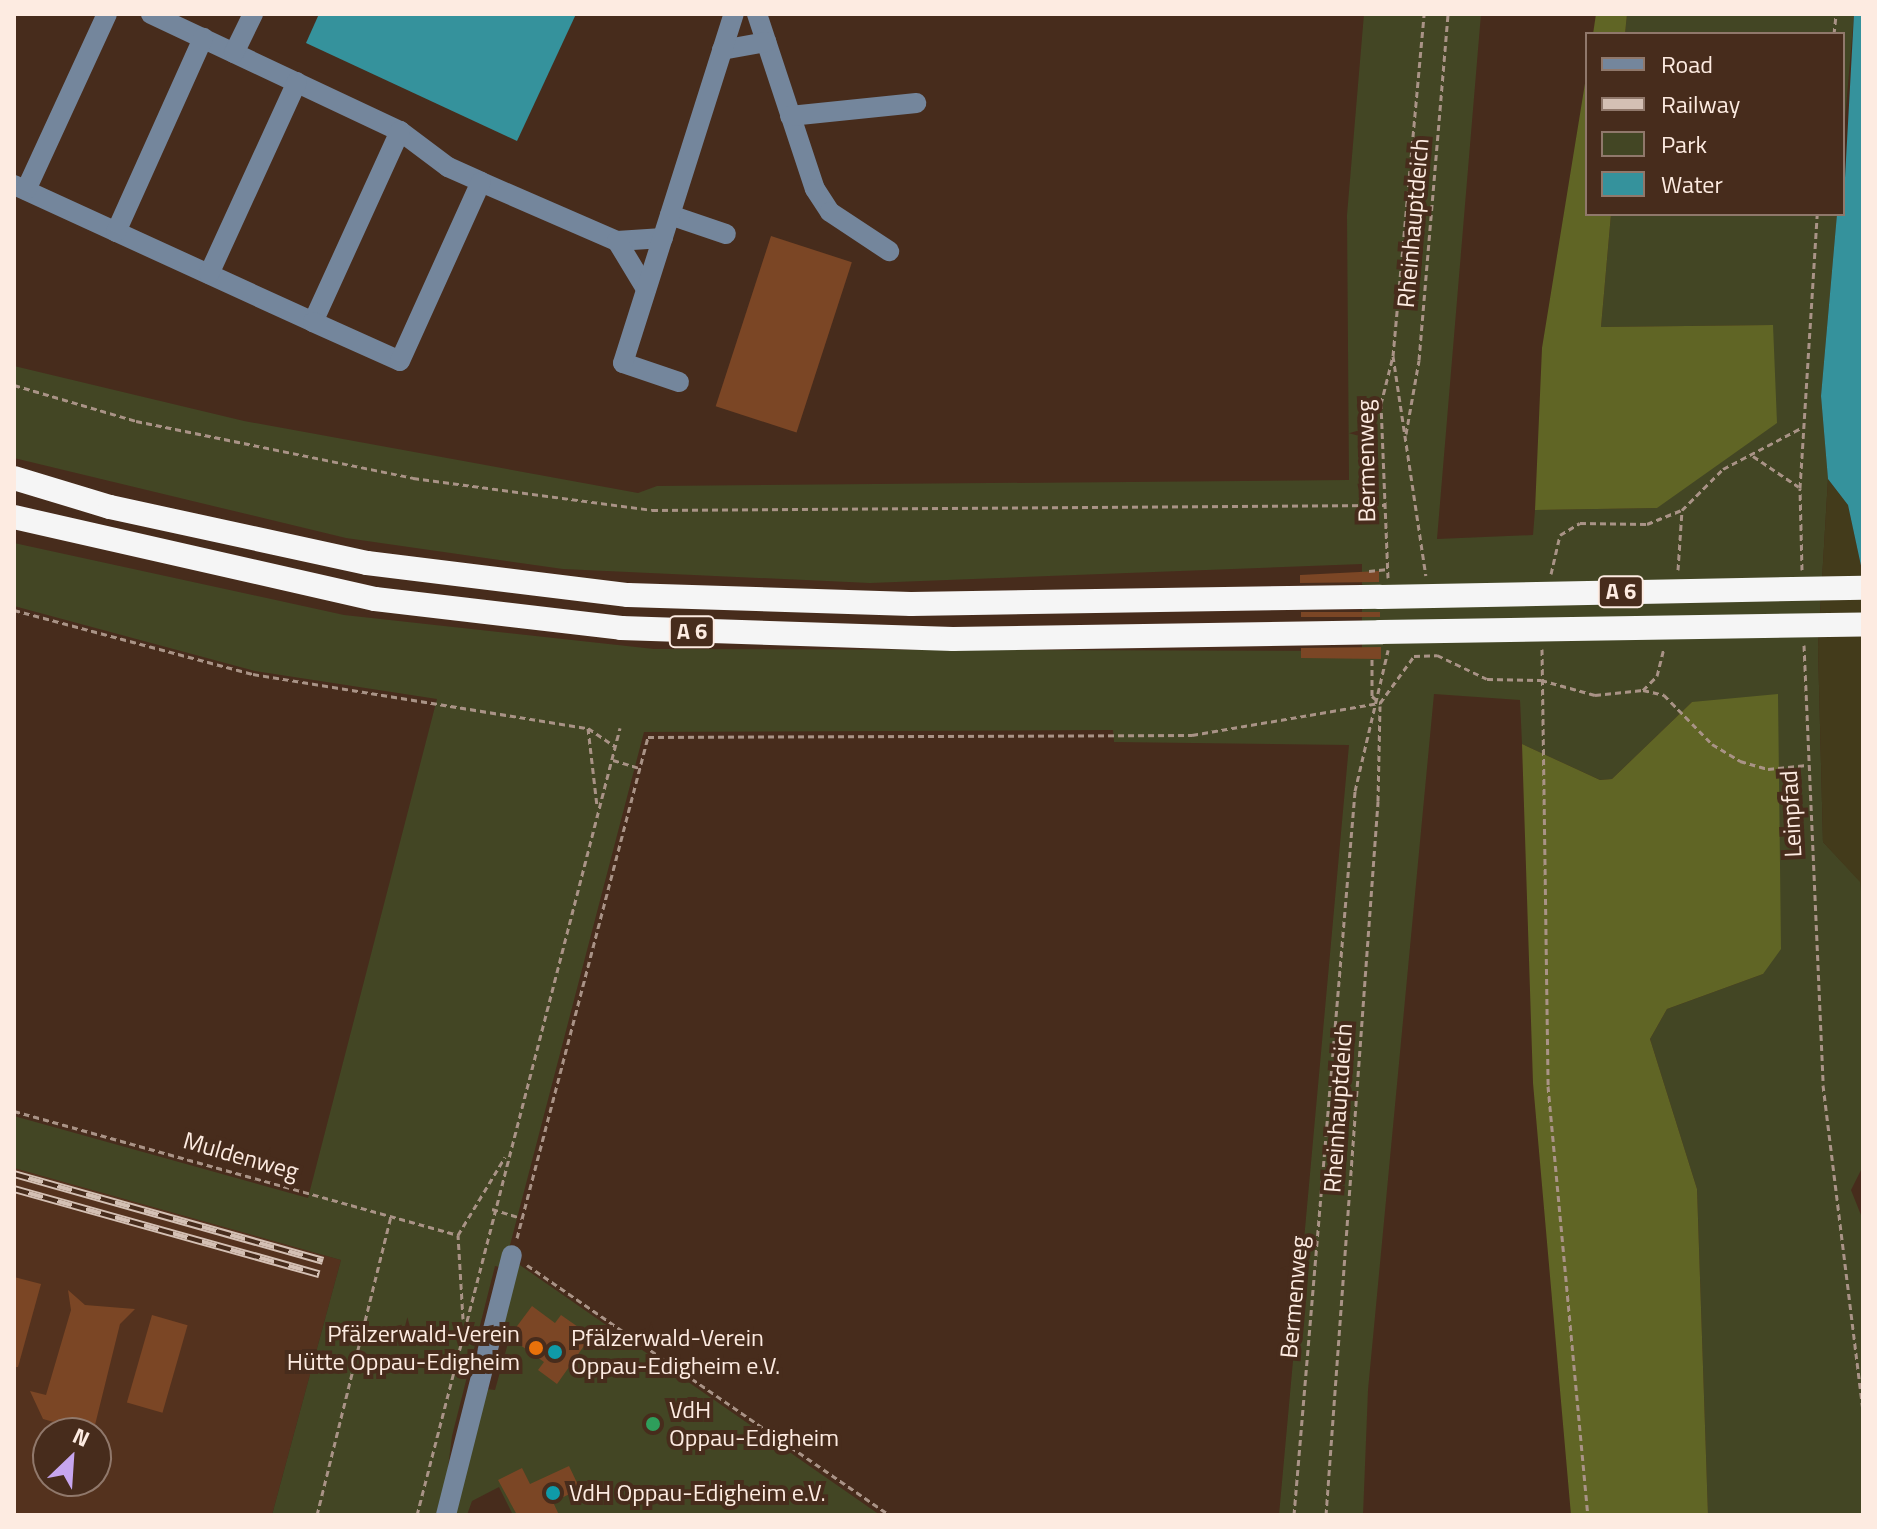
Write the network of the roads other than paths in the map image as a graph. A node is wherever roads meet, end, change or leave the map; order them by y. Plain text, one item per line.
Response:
1 (107, 14) edge
2 (151, 14) edge
3 (253, 14) edge
4 (734, 14) edge
5 (757, 14) edge
6 (203, 38) junction
7 (766, 42) junction
8 (722, 50) junction
9 (234, 53) junction
10 (297, 82) junction
11 (916, 103) dead end
12 (790, 116) junction
13 (400, 131) junction
14 (481, 182) junction
15 (20, 188) edge
16 (670, 215) junction
17 (116, 232) junction
18 (726, 234) dead end
19 (663, 238) junction
20 (617, 241) junction
21 (889, 251) dead end
22 (209, 274) junction
23 (646, 289) junction
24 (313, 322) junction
25 (679, 382) dead end
26 (14, 478) edge
27 (14, 517) edge
28 (1863, 588) edge
29 (1863, 624) edge
30 (512, 1255) road end
31 (446, 1515) edge

1 - 15 lane
2 - 6 lane
3 - 9 lane
4 - 8 lane
5 - 7 lane
6 - 9 lane
6 - 17 lane
7 - 8 lane
7 - 12 lane
8 - 16 lane
9 - 10 lane
10 - 13 lane
10 - 22 lane
11 - 12 lane
12 - 21 lane
13 - 14 lane
13 - 24 lane
14 - 20 lane
14 - 24 lane
15 - 17 lane
16 - 18 lane
16 - 19 lane
17 - 22 lane
19 - 20 lane
19 - 23 lane
20 - 23 lane
22 - 24 lane
23 - 25 lane
26 - 28 highway, A 6, bridge
27 - 29 highway, A 6, bridge
30 - 31 lane

